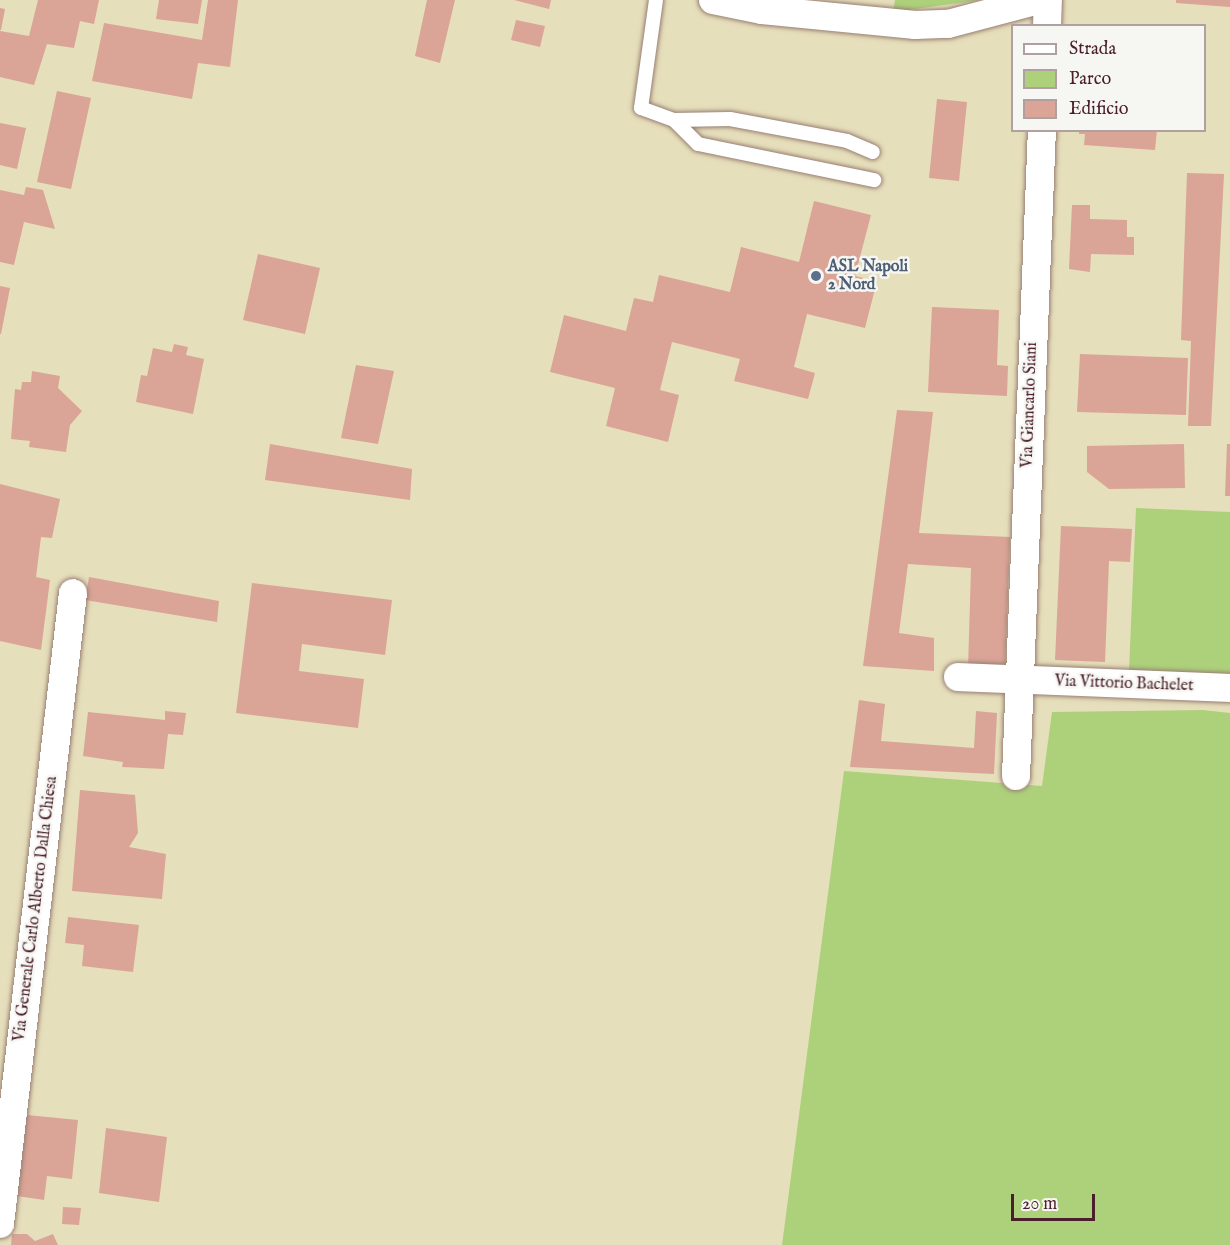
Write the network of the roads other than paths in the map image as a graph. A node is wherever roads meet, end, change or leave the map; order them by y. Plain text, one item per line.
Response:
1 (656, 0) edge
2 (712, 0) edge
3 (1039, 0) edge
4 (1048, 0) edge
5 (1047, 24) edge
6 (674, 120) junction
7 (1042, 132) edge
8 (873, 152) dead end
9 (874, 180) dead end
10 (73, 593) dead end
11 (958, 677) dead end
12 (1019, 680) junction
13 (1230, 688) edge
14 (1016, 776) dead end
15 (0, 1224) edge

1 - 6 lane
2 - 3 street
4 - 5 street
6 - 8 lane
6 - 9 lane
7 - 12 street, Via Giancarlo Siani
10 - 15 street, Via Generale Carlo Alberto Dalla Chiesa
11 - 12 street, Via Vittorio Bachelet
12 - 13 street, Via Vittorio Bachelet
12 - 14 street, Via Giancarlo Siani

